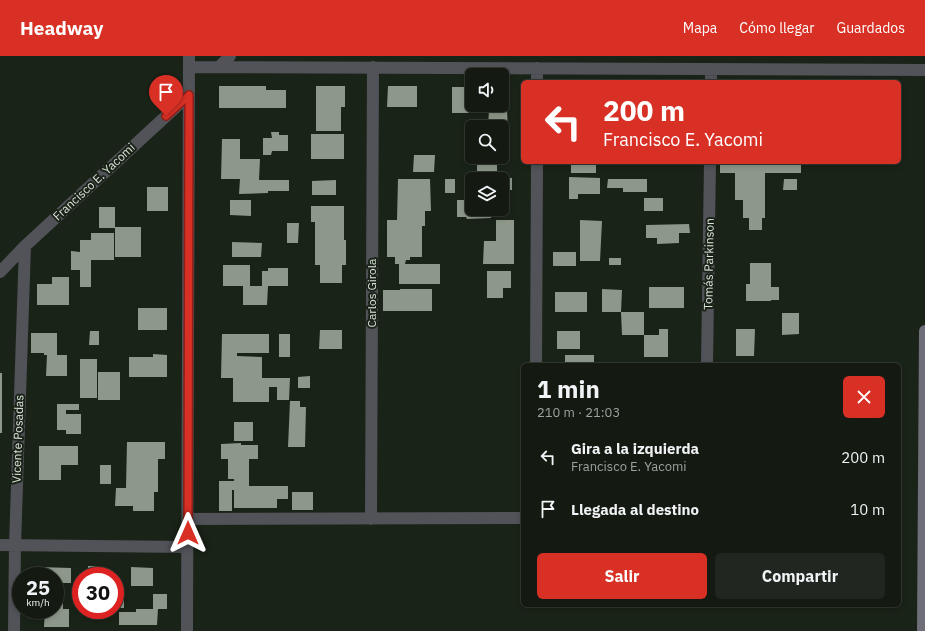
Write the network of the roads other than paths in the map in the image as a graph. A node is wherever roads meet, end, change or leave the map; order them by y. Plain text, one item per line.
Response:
1 (230, 56) edge
2 (189, 61) edge
3 (219, 67) junction
4 (373, 67) junction
5 (537, 68) junction
6 (711, 69) junction
7 (925, 70) edge
8 (537, 80) edge
9 (711, 80) edge
10 (189, 95) junction
11 (537, 164) edge
12 (710, 164) edge
13 (25, 246) junction
14 (0, 272) edge
15 (925, 331) edge
16 (536, 363) edge
17 (707, 363) edge
18 (924, 410) edge
19 (521, 518) edge
20 (188, 519) junction
21 (371, 519) junction
22 (0, 545) edge
23 (15, 545) junction
24 (188, 547) junction
25 (924, 571) edge
26 (14, 631) edge
27 (187, 631) edge
28 (923, 631) edge

1 - 3 street
2 - 3 street
2 - 10 street
3 - 4 street
4 - 5 street
4 - 21 street, Carlos Girola
5 - 6 street
5 - 8 street
6 - 7 street
6 - 9 street
10 - 13 street, Francisco E. Yacomi
10 - 20 street
11 - 16 street
12 - 17 street, Tomás Parkinson
13 - 14 street, Francisco E. Yacomi
13 - 23 street, Vicente Posadas
15 - 18 main road
18 - 25 main road
19 - 21 street
20 - 21 street
20 - 24 street
22 - 23 street
23 - 24 street
23 - 26 street, Vicente Posadas
24 - 27 street
25 - 28 main road

